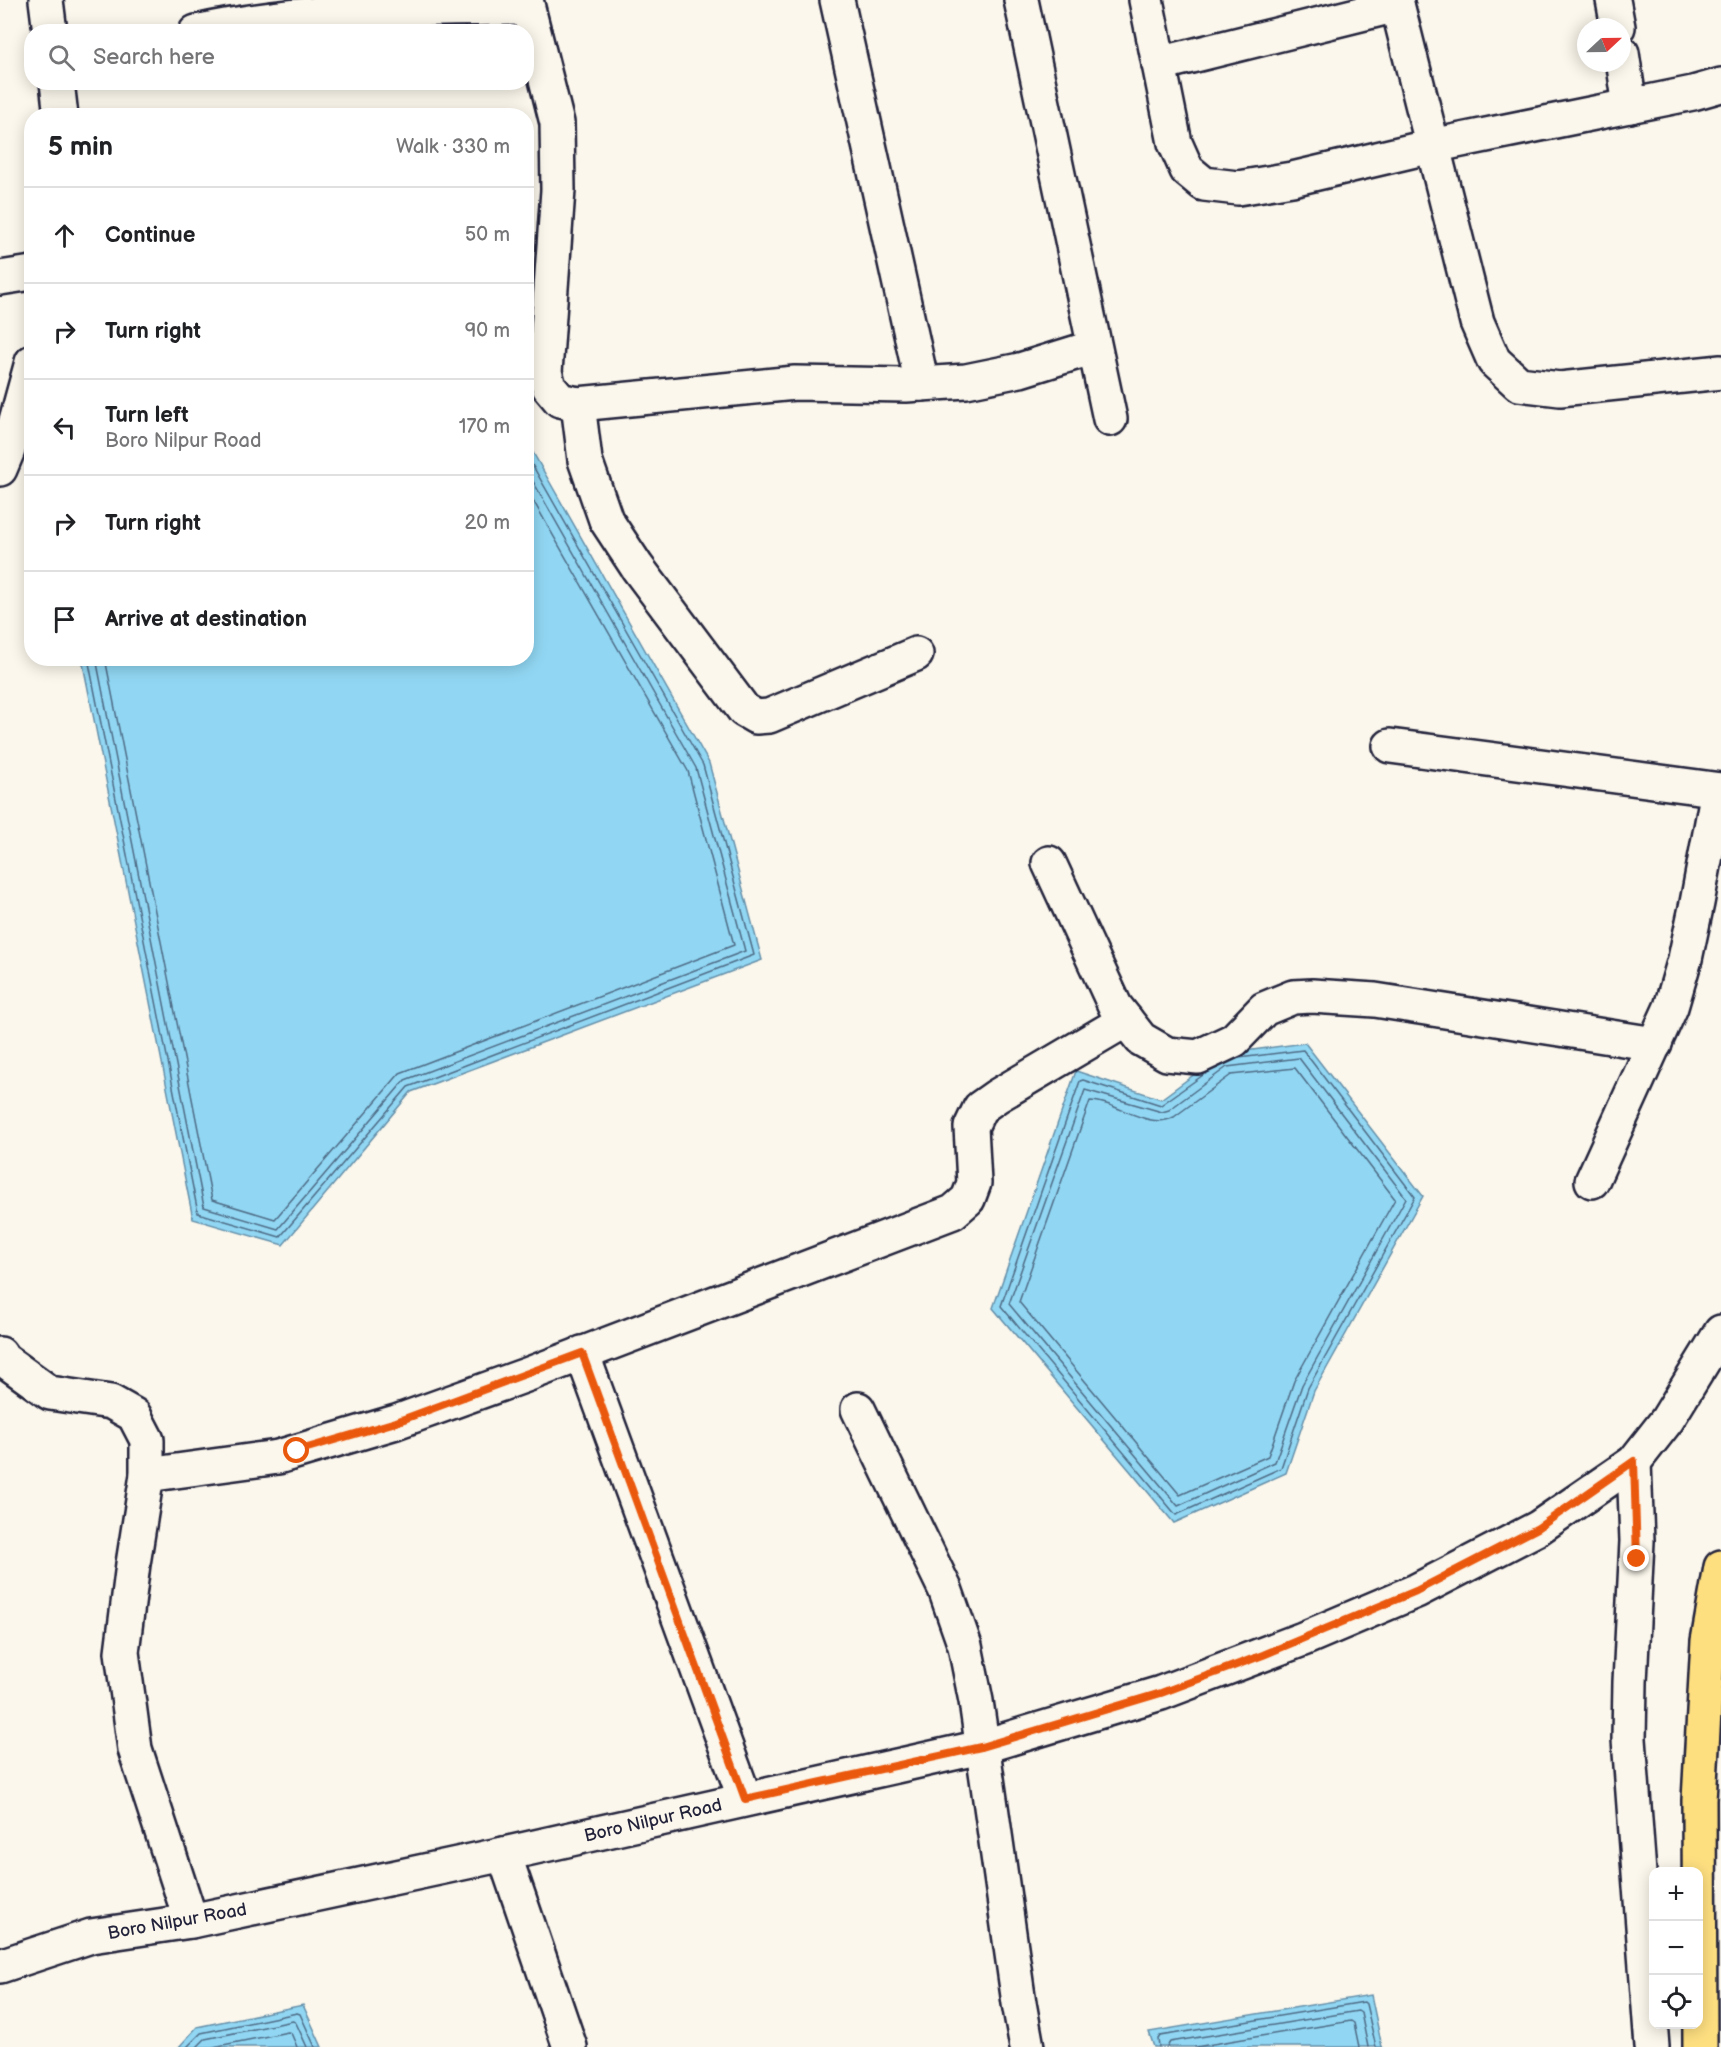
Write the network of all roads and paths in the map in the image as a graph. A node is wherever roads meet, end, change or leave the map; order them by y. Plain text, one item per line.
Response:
1 (46, 0) edge
2 (837, 0) edge
3 (1021, 0) edge
4 (1146, 0) edge
5 (1613, 0) edge
6 (1397, 3) edge
7 (527, 4) edge
8 (1616, 18) edge
9 (49, 24) edge
10 (242, 24) edge
11 (532, 24) edge
12 (534, 32) edge
13 (1159, 64) junction
14 (1625, 72) edge
15 (1721, 85) edge
16 (58, 90) edge
17 (1630, 106) junction
18 (60, 108) edge
19 (1432, 146) junction
20 (24, 274) edge
21 (0, 278) edge
22 (1094, 347) junction
23 (1721, 372) edge
24 (922, 384) junction
25 (24, 391) edge
26 (578, 405) junction
27 (1110, 419) dead end
28 (0, 469) edge
29 (916, 654) dead end
30 (1390, 746) dead end
31 (1720, 790) edge
32 (1049, 863) dead end
33 (1126, 1020) junction
34 (1655, 1044) junction
35 (1592, 1181) dead end
36 (1721, 1332) edge
37 (582, 1353) junction
38 (0, 1354) edge
39 (858, 1409) dead end
40 (1634, 1461) junction
41 (147, 1475) junction
42 (1721, 1567) edge
43 (981, 1747) junction
44 (745, 1799) junction
45 (504, 1854) junction
46 (191, 1921) junction
47 (0, 1966) edge
48 (570, 2047) edge
49 (1027, 2047) edge
50 (1652, 2047) edge
51 (1700, 2047) edge

1 - 9 street
2 - 24 street
3 - 22 street
4 - 13 street
5 - 8 street
6 - 13 street
6 - 19 street
7 - 10 street
7 - 11 street
12 - 26 street
13 - 19 street
14 - 17 street
15 - 17 street
16 - 18 street
17 - 19 street
19 - 23 street
20 - 21 street
22 - 24 street
22 - 27 street
24 - 26 street
25 - 28 street
26 - 29 street
30 - 31 street
31 - 34 street
32 - 33 street
33 - 34 street
33 - 37 street
34 - 35 street
36 - 40 street, Boro Nilpur Road
37 - 41 street
37 - 44 street
38 - 41 street
39 - 43 street
40 - 43 street, Boro Nilpur Road
40 - 50 street
41 - 46 street
42 - 51 highway
43 - 44 street, Boro Nilpur Road
43 - 49 street
44 - 45 street, Boro Nilpur Road
45 - 46 street, Boro Nilpur Road
45 - 48 street
46 - 47 street, Boro Nilpur Road

